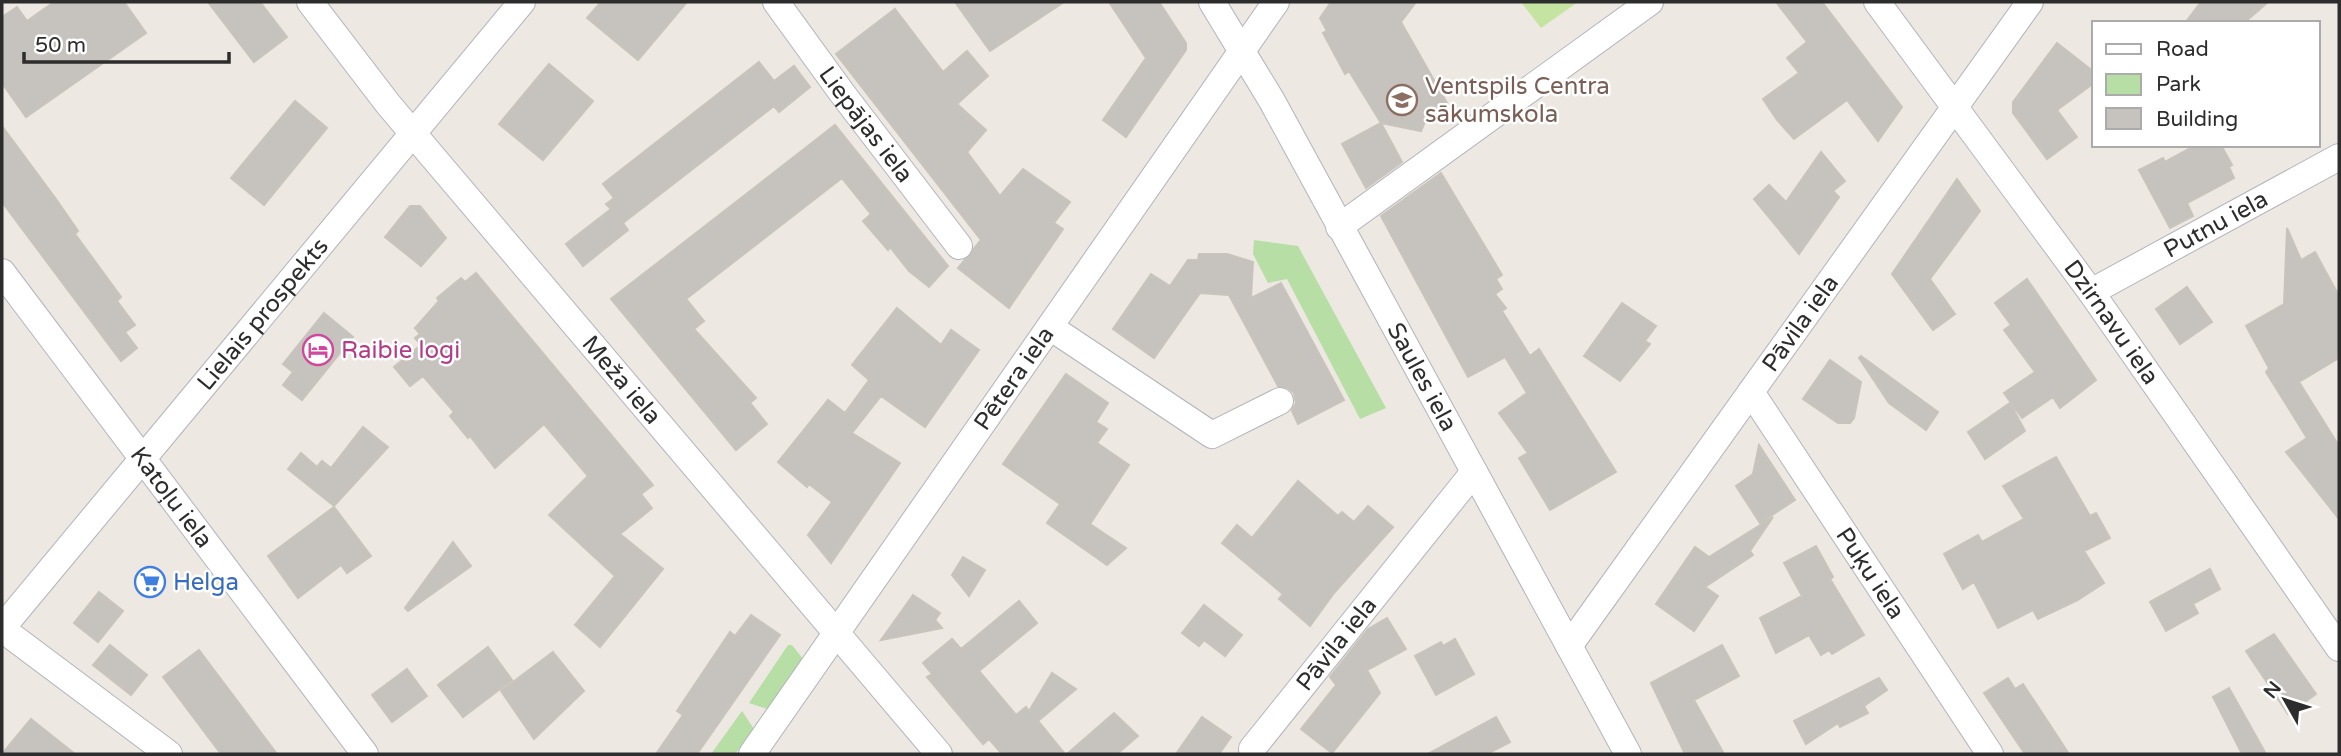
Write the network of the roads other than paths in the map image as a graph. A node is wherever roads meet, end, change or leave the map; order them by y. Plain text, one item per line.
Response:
1 (310, 2) edge
2 (522, 2) edge
3 (776, 2) edge
4 (1212, 2) edge
5 (1276, 2) edge
6 (1650, 2) edge
7 (1877, 2) edge
8 (2030, 2) edge
9 (1242, 49) junction
10 (1954, 108) junction
11 (414, 133) junction
12 (2339, 158) edge
13 (1339, 227) junction
14 (959, 246) dead end
15 (2, 272) edge
16 (2091, 292) junction
17 (1050, 327) junction
18 (1751, 392) junction
19 (1280, 401) dead end
20 (143, 459) junction
21 (1474, 472) junction
22 (2, 628) edge
23 (836, 634) junction
24 (1569, 646) junction
25 (2339, 648) edge
26 (1252, 749) dead end
27 (169, 754) edge
28 (365, 754) edge
29 (752, 754) edge
30 (939, 754) edge
31 (1628, 754) edge
32 (1990, 754) edge

1 - 11 street, Meža iela
2 - 11 street, Lielais prospekts
3 - 14 street, Liepājas iela
4 - 9 street, Saules iela
5 - 9 street, Pētera iela
6 - 13 street
7 - 10 street, Dzirnavu iela
8 - 10 street, Pāvila iela
9 - 13 street, Saules iela
9 - 17 street, Pētera iela
10 - 16 street, Dzirnavu iela
10 - 18 street, Pāvila iela
11 - 20 street, Lielais prospekts
11 - 23 street, Meža iela
12 - 16 street, Putnu iela
13 - 21 street, Saules iela
15 - 20 street, Katoļu iela
16 - 25 street, Dzirnavu iela
17 - 19 street
17 - 23 street, Pētera iela
18 - 24 street, Pāvila iela
18 - 32 street, Puķu iela
20 - 22 street, Lielais prospekts
20 - 28 street, Katoļu iela
21 - 24 street, Saules iela
21 - 26 street, Pāvila iela
22 - 27 street
23 - 29 street, Pētera iela
23 - 30 street, Meža iela
24 - 31 street, Saules iela

